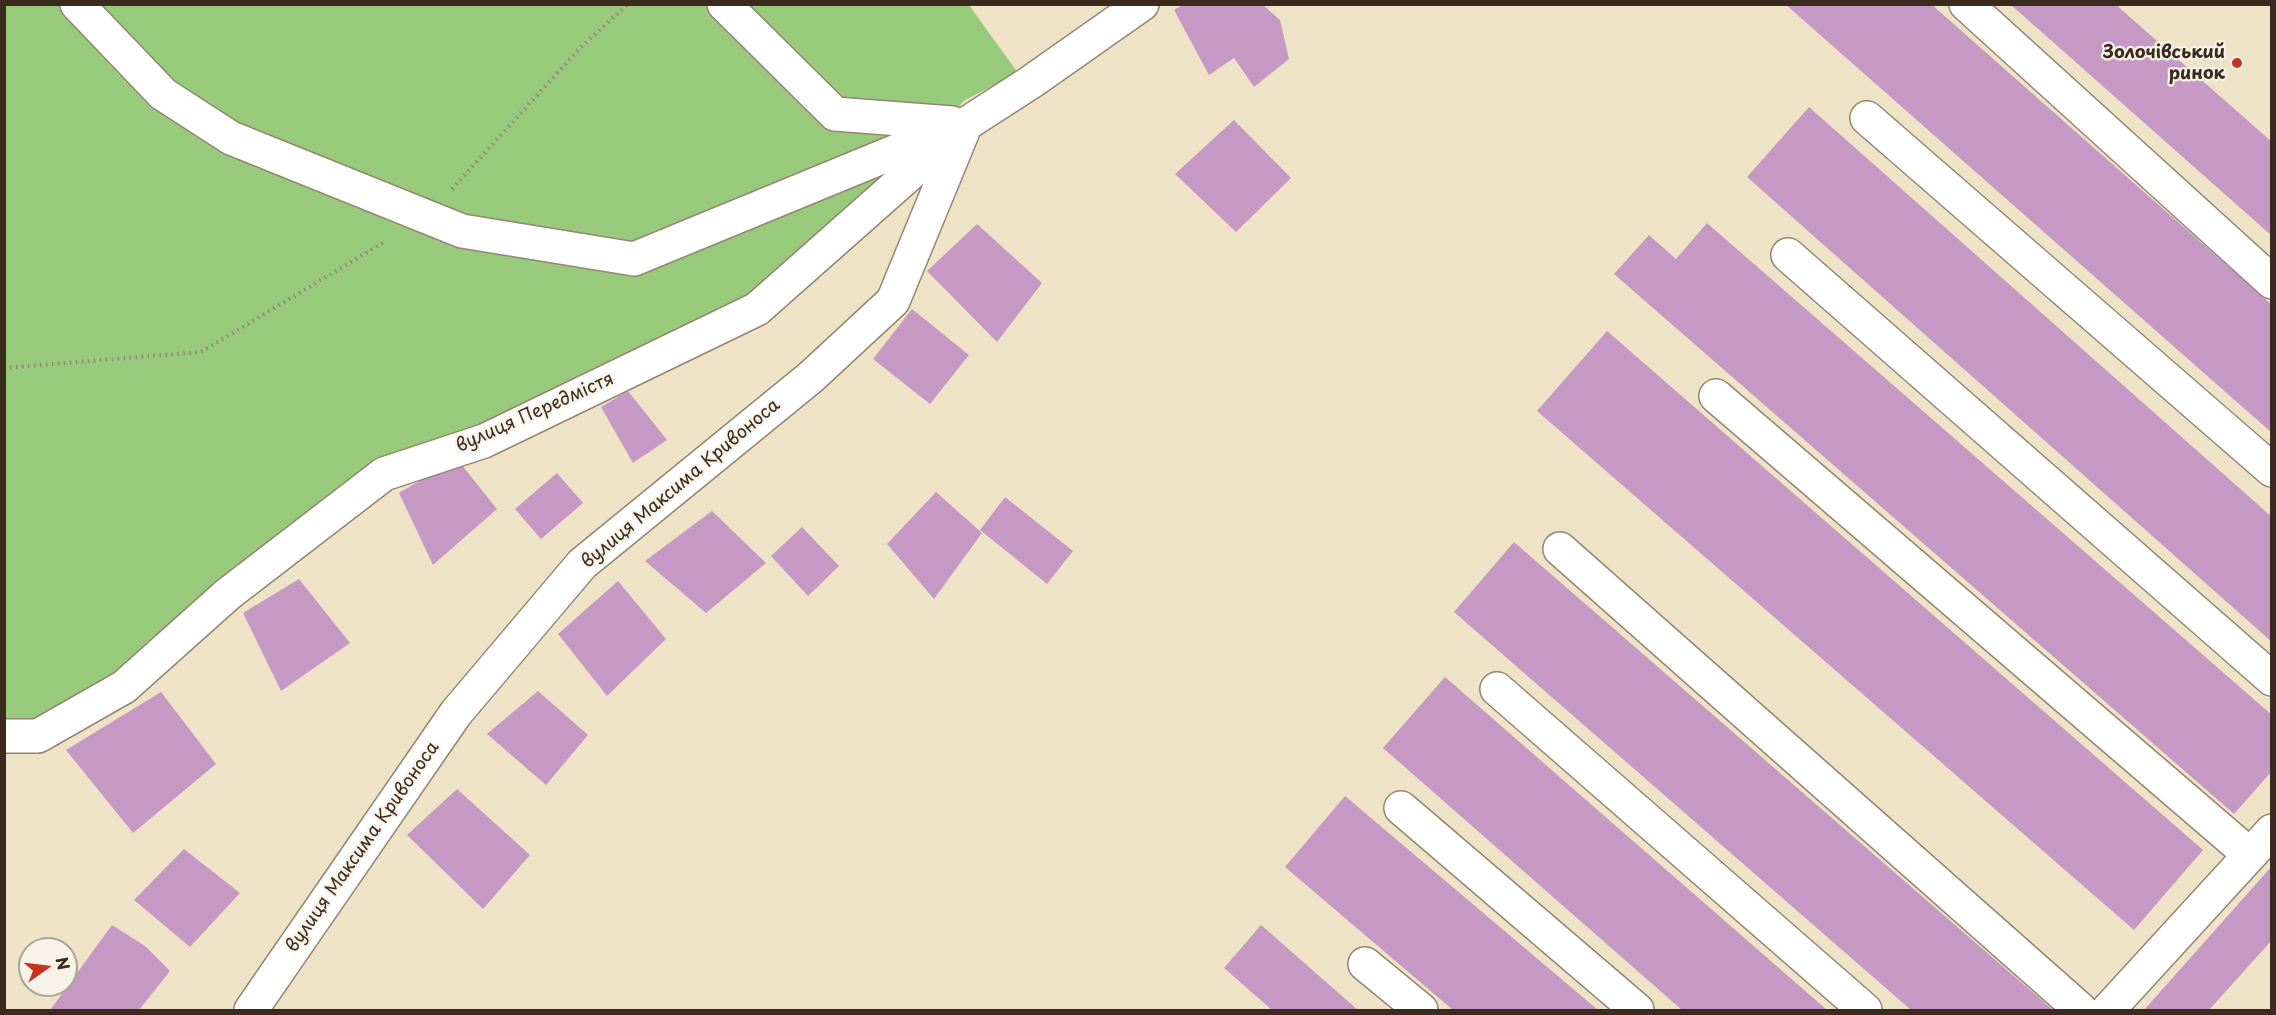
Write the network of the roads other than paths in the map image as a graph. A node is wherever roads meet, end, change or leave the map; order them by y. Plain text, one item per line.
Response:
1 (77, 4) edge
2 (724, 4) edge
3 (1142, 4) edge
4 (1966, 4) edge
5 (1867, 118) dead end
6 (966, 124) junction
7 (1788, 255) dead end
8 (2271, 282) edge
9 (1716, 396) dead end
10 (2271, 470) edge
11 (1560, 549) dead end
12 (2271, 679) edge
13 (1497, 689) dead end
14 (4, 736) edge
15 (1401, 808) dead end
16 (2271, 831) edge
17 (2250, 855) junction
18 (1365, 964) dead end
19 (251, 1011) edge
20 (1420, 1011) edge
21 (1637, 1011) edge
22 (1865, 1011) edge
23 (2081, 1011) edge
24 (2108, 1011) edge

1 - 6 street
2 - 6 street
3 - 6 street
4 - 8 street
5 - 10 street
6 - 14 street, вулиця Передмістя
6 - 19 street, вулиця Максима Кривоноса
7 - 12 street
9 - 17 street
11 - 23 street
13 - 22 street
15 - 21 street
16 - 17 street
17 - 24 street
18 - 20 street

